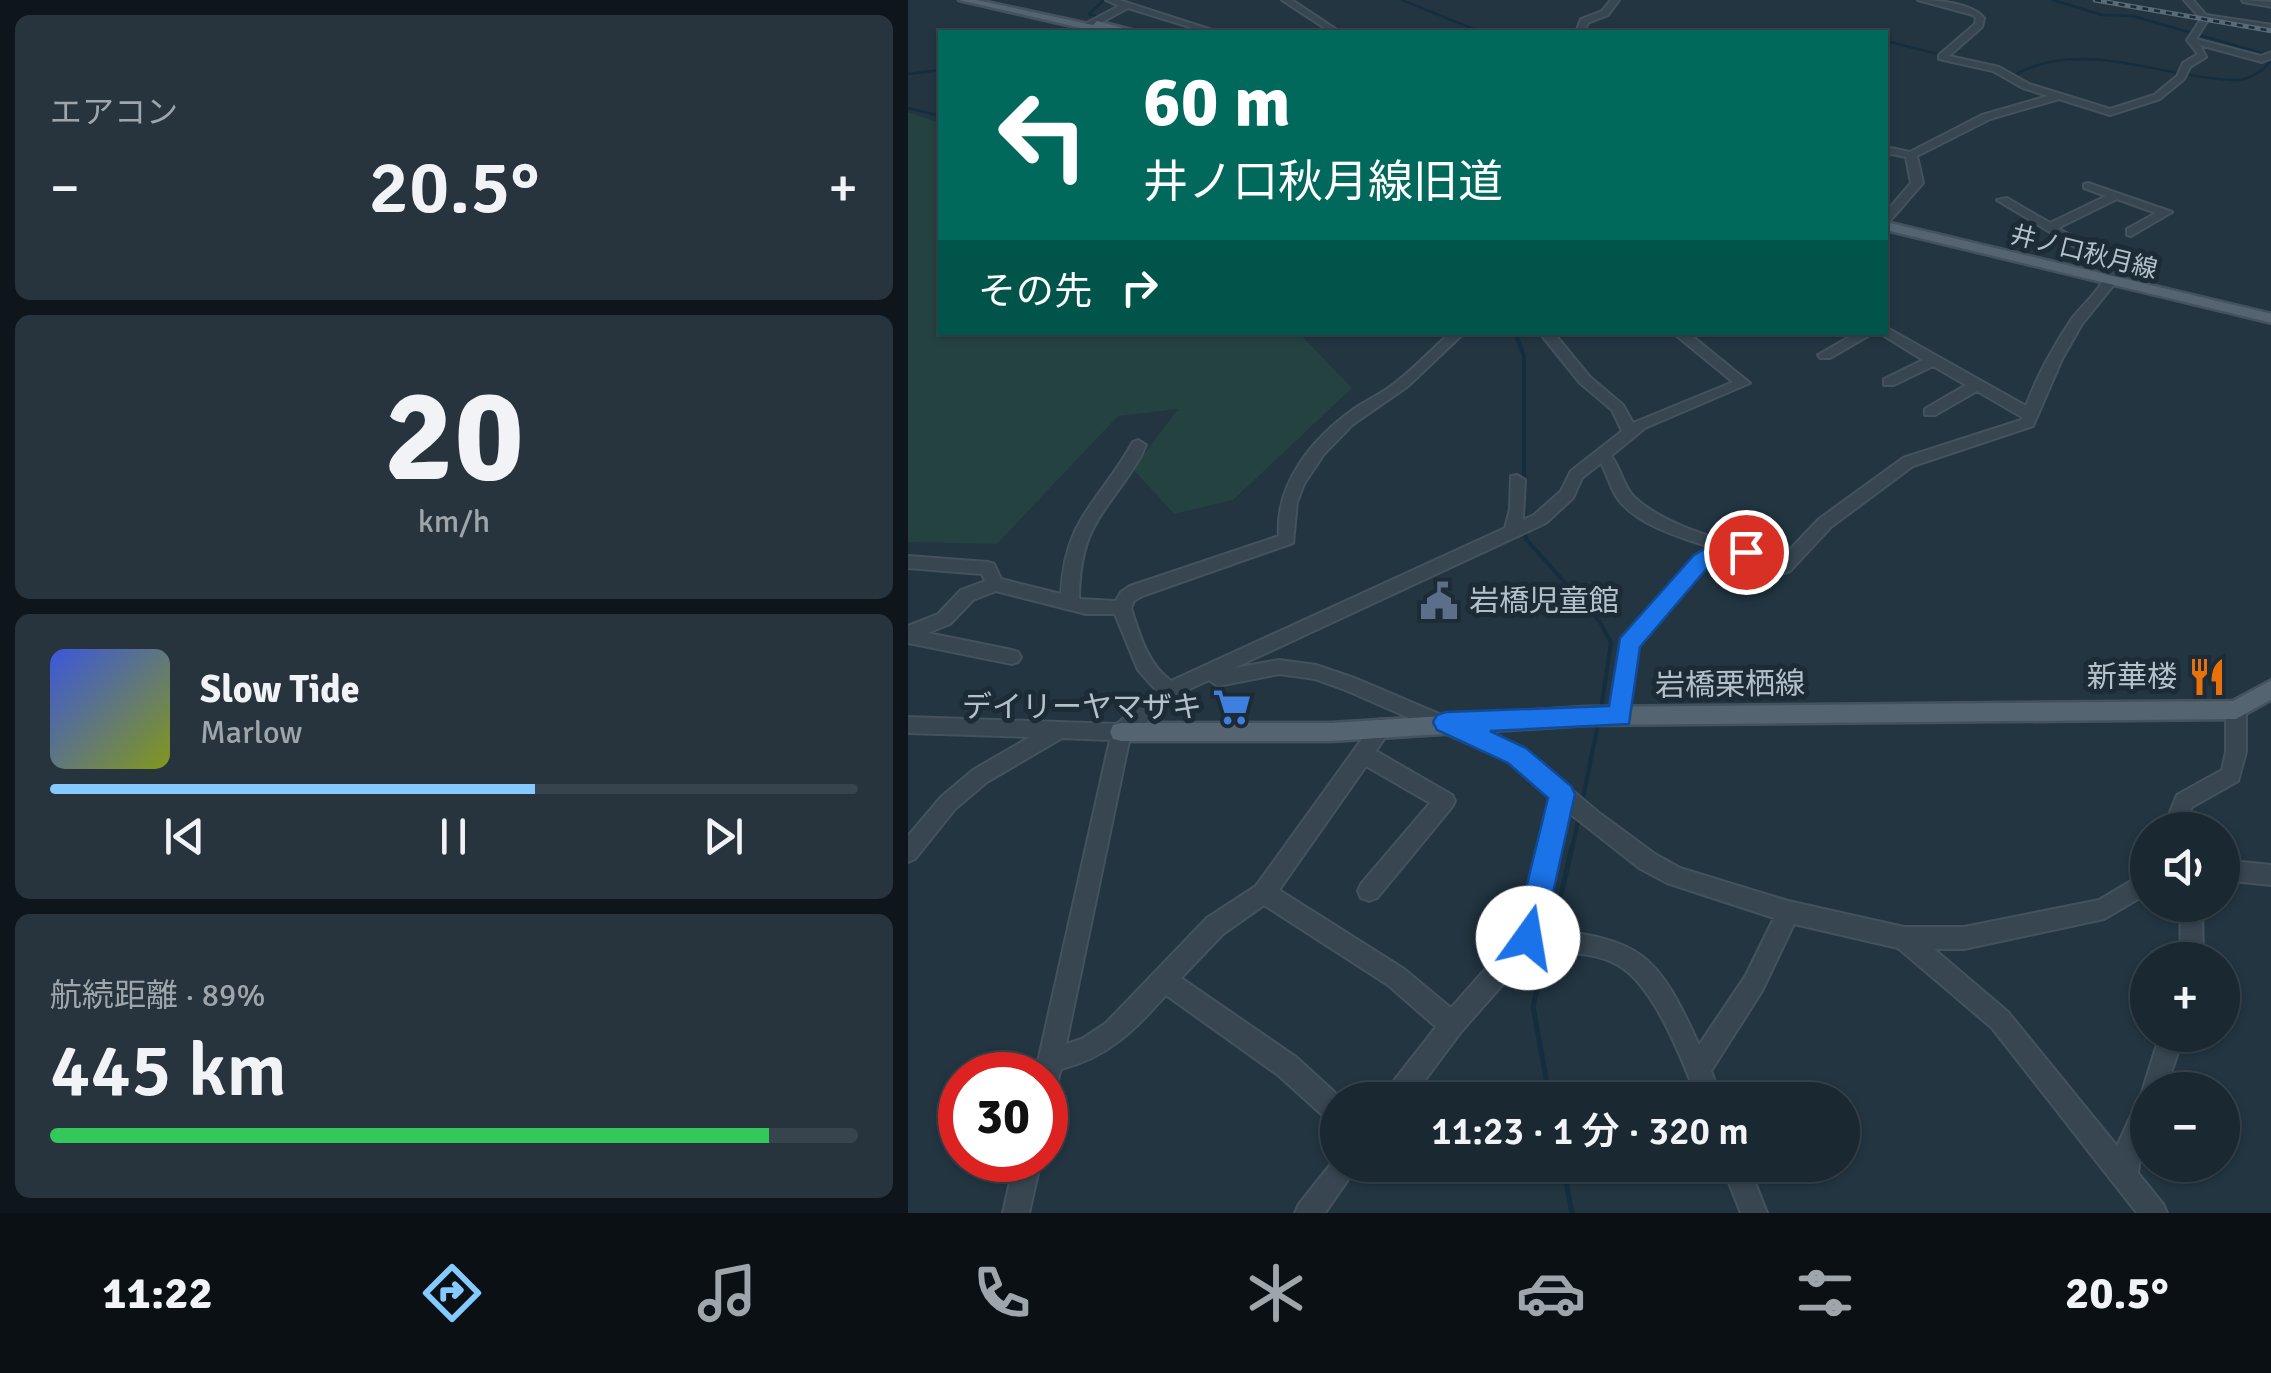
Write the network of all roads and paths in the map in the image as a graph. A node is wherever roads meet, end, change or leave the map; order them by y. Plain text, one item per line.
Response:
1 (964, 0) edge
2 (992, 0) edge
3 (1110, 0) edge
4 (1286, 0) edge
5 (1615, 0) edge
6 (1922, 0) edge
7 (2188, 0) edge
8 (2246, 0) edge
9 (1127, 5) junction
10 (2272, 5) edge
11 (2204, 16) junction
12 (1090, 25) junction
13 (2272, 28) edge
14 (1104, 30) edge
15 (1121, 30) edge
16 (1208, 30) edge
17 (1333, 30) edge
18 (1581, 30) edge
19 (2190, 40) junction
20 (2272, 55) edge
21 (2056, 97) junction
22 (1888, 150) edge
23 (1910, 154) junction
24 (2088, 186) dead end
25 (2116, 195) junction
26 (2004, 200) dead end
27 (1888, 219) edge
28 (1888, 222) edge
29 (2050, 227) junction
30 (2131, 232) dead end
31 (2112, 279) junction
32 (2272, 311) edge
33 (2272, 319) edge
34 (1888, 328) edge
35 (1456, 335) edge
36 (1548, 335) edge
37 (1682, 335) edge
38 (1863, 335) edge
39 (1825, 355) dead end
40 (1932, 361) junction
41 (1889, 382) dead end
42 (1974, 386) junction
43 (1930, 412) dead end
44 (2030, 415) junction
45 (1630, 432) junction
46 (1138, 445) dead end
47 (1602, 456) junction
48 (1517, 480) dead end
49 (1515, 532) junction
50 (1721, 548) junction
51 (908, 562) edge
52 (995, 584) junction
53 (1070, 603) junction
54 (1122, 608) junction
55 (908, 635) edge
56 (1012, 657) dead end
57 (1176, 687) junction
58 (2272, 688) edge
59 (2236, 710) junction
60 (1616, 716) junction
61 (1446, 722) junction
62 (908, 725) edge
63 (1382, 728) junction
64 (1061, 729) junction
65 (1122, 732) junction
66 (1363, 754) junction
67 (1565, 796) junction
68 (2180, 812) edge
69 (908, 852) edge
70 (2240, 871) edge
71 (2272, 874) edge
72 (1368, 890) dead end
73 (2130, 892) edge
74 (1264, 893) junction
75 (1788, 912) junction
76 (1528, 938) junction
77 (1904, 938) junction
78 (1164, 980) junction
79 (1452, 1026) junction
80 (1052, 1052) edge
81 (1068, 1061) edge
82 (1698, 1068) junction
83 (1409, 1082) edge
84 (1703, 1082) edge
85 (1320, 1096) edge
86 (2130, 1146) edge
87 (2125, 1176) junction
88 (1023, 1182) edge
89 (1331, 1182) edge
90 (1742, 1182) edge
91 (1016, 1213) edge
92 (1308, 1213) edge
93 (1754, 1213) edge
94 (2154, 1213) edge

1 - 12 main road
2 - 12 main road
3 - 9 street
4 - 17 street
5 - 18 street
6 - 21 street
7 - 11 street
8 - 10 street
9 - 12 street
9 - 16 street
11 - 13 street
11 - 19 street
12 - 14 main road
12 - 15 main road
19 - 20 street
19 - 21 street
21 - 23 street
22 - 23 street
23 - 27 street
24 - 25 street
25 - 29 street
25 - 30 street
26 - 29 street
28 - 31 main road, 井ノ口秋月線
29 - 31 street
31 - 32 main road, 井ノ口秋月線
31 - 33 main road, 井ノ口秋月線
31 - 44 street
34 - 40 street
35 - 54 street
36 - 45 street
37 - 45 street
38 - 39 street
40 - 41 street
40 - 42 street
42 - 43 street
42 - 44 street
44 - 50 street
45 - 47 street
46 - 53 street
47 - 49 street
47 - 50 street
48 - 49 street
49 - 57 street
50 - 60 street
51 - 52 street
52 - 53 street
52 - 55 street
53 - 54 street
54 - 57 street
55 - 56 street
57 - 61 street
57 - 65 street
58 - 59 main road
59 - 60 main road, 岩橋栗栖線
59 - 68 street
60 - 61 main road, 岩橋栗栖線
61 - 63 main road, 岩橋栗栖線
61 - 67 street
62 - 64 street
63 - 65 main road, 岩橋栗栖線
63 - 66 street
64 - 65 street
64 - 69 street
65 - 80 street
66 - 72 street
66 - 74 street
67 - 75 street
67 - 76 street
70 - 71 street
73 - 77 street
74 - 78 street
74 - 79 street
75 - 77 street
75 - 82 street
76 - 79 street
76 - 82 street
77 - 87 street
78 - 81 street
78 - 85 street
79 - 83 street
82 - 84 street
86 - 87 street
87 - 94 street
88 - 91 street
89 - 92 street
90 - 93 street

